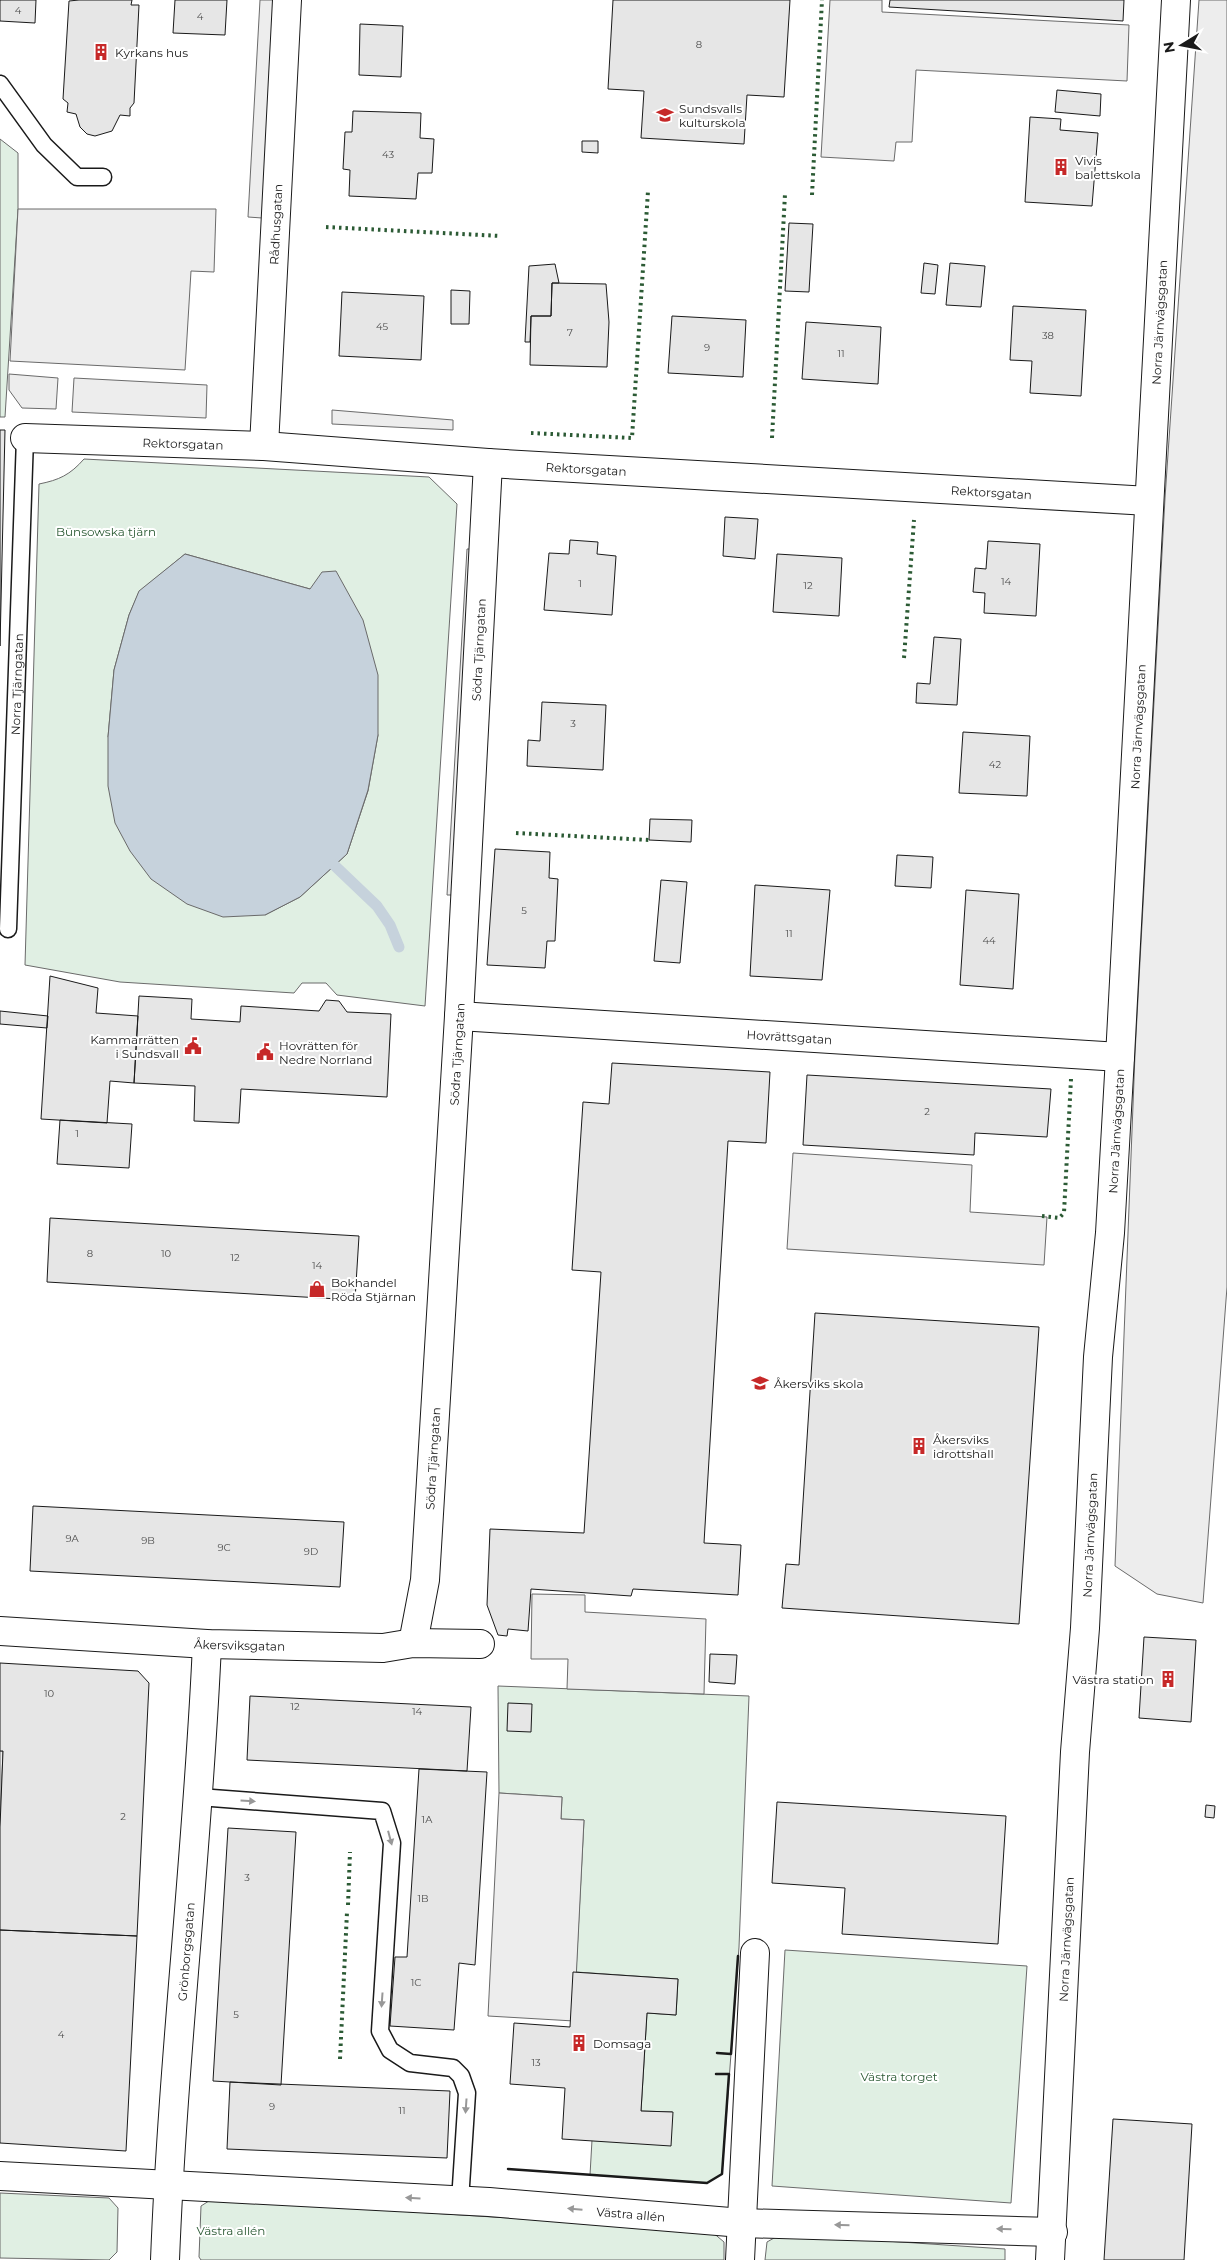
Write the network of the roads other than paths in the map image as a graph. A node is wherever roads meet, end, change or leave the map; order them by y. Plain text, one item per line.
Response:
1 (287, 0) edge
2 (1176, 0) edge
3 (0, 84) edge
4 (103, 177) dead end
5 (25, 438) joint
6 (264, 446) junction
7 (488, 463) junction
8 (1149, 501) junction
9 (8, 929) dead end
10 (459, 1016) junction
11 (1120, 1057) junction
12 (0, 1631) edge
13 (413, 1643) junction
14 (207, 1644) junction
15 (480, 1644) dead end
16 (199, 1797) junction
17 (756, 1953) dead end
18 (0, 2176) edge
19 (168, 2186) junction
20 (460, 2200) junction
21 (742, 2223) junction
22 (1053, 2232) junction
23 (165, 2260) edge
24 (740, 2260) edge
25 (1050, 2260) edge

1 - 6 street, Rådhusgatan
2 - 8 street, Norra Järnvägsgatan
3 - 4 lane
5 - 6 street, Rektorsgatan
5 - 9 lane, Norra Tjärngatan
6 - 7 street, Rektorsgatan
7 - 8 street, Rektorsgatan
7 - 10 street, Södra Tjärngatan
8 - 11 street, Norra Järnvägsgatan
10 - 11 street, Hovrättsgatan
10 - 13 street, Södra Tjärngatan
11 - 22 street, Norra Järnvägsgatan
12 - 14 street, Åkersviksgatan
13 - 14 street, Åkersviksgatan
13 - 15 street, Åkersviksgatan
14 - 16 street, Grönborgsgatan
16 - 19 street, Grönborgsgatan
16 -> 20 lane
17 - 21 street
18 - 19 street, Västra allén
20 -> 19 street, Västra allén
19 - 23 street, Grönborgsgatan
21 -> 20 street, Västra allén
22 -> 21 street, Västra allén
21 - 24 street
22 - 25 street, Norra Järnvägsgatan

